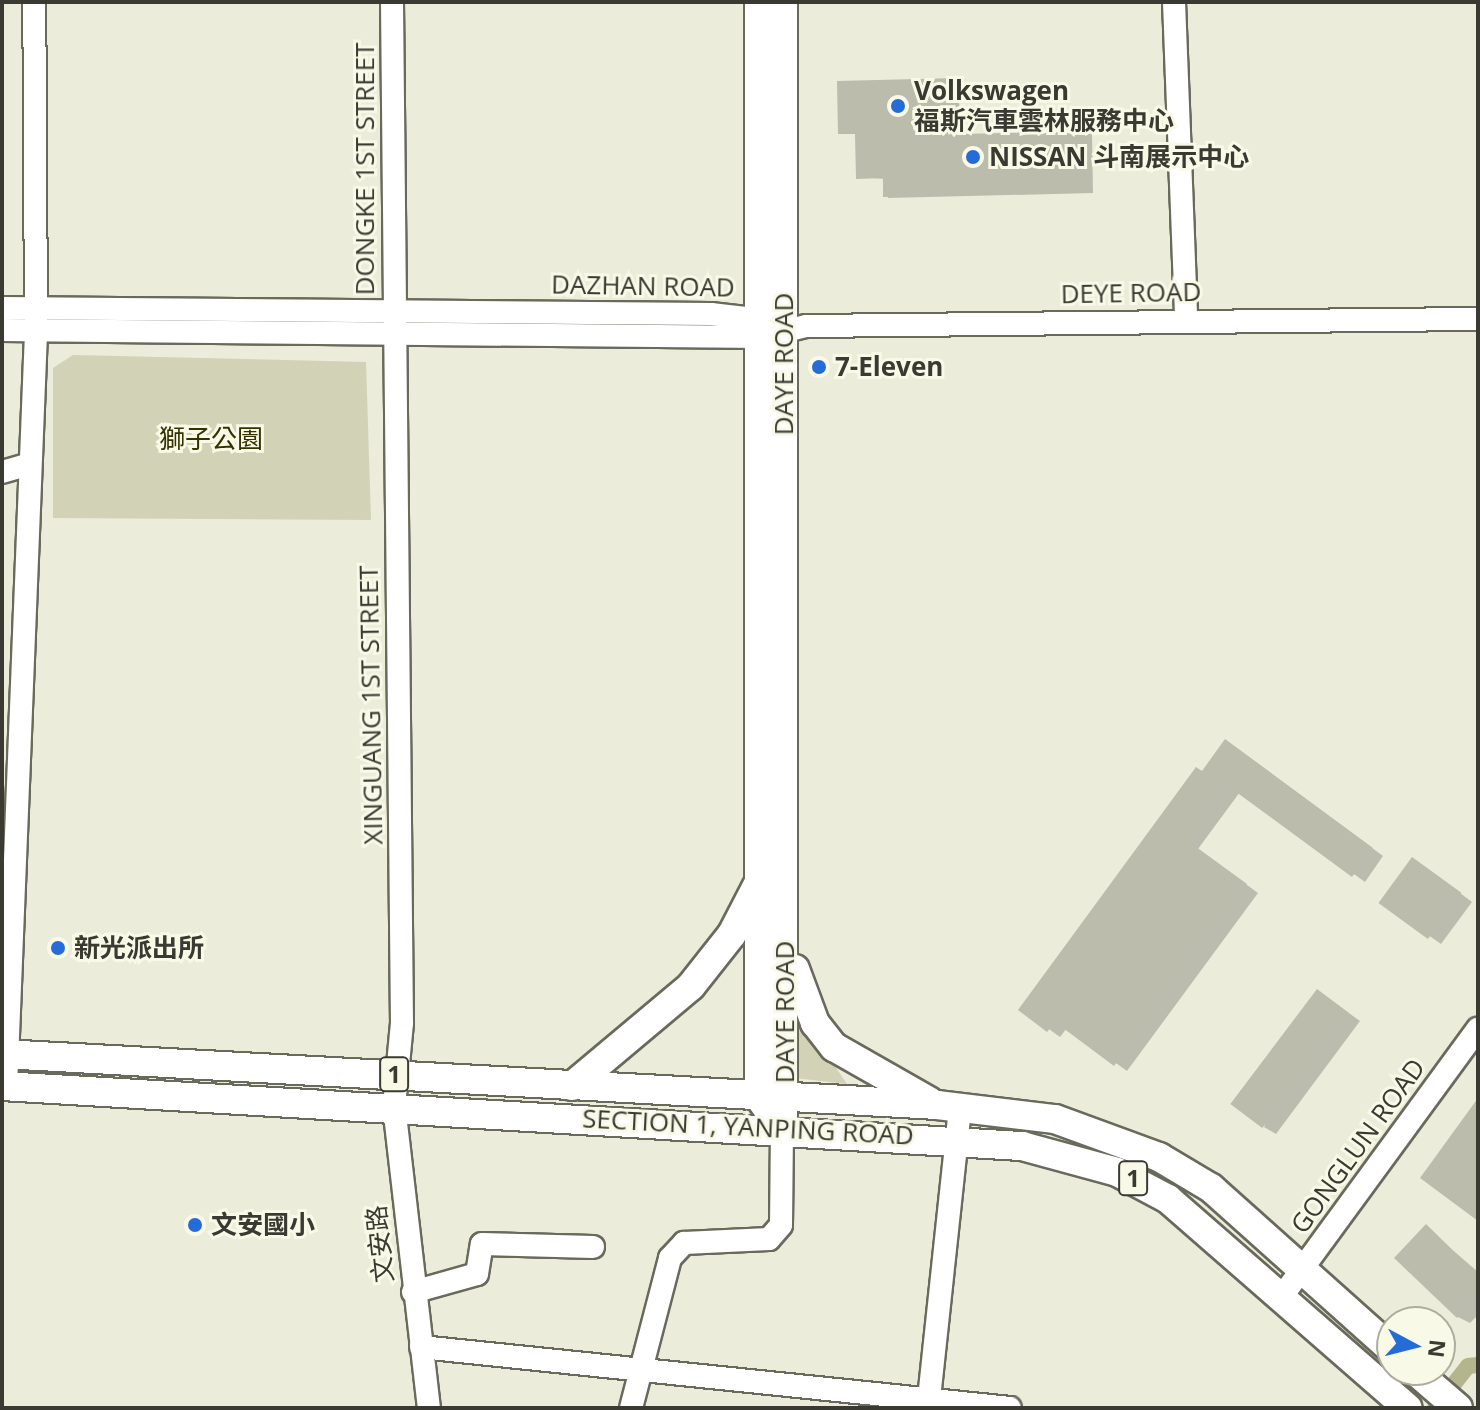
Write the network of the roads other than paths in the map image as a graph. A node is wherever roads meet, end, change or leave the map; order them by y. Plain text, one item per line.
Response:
1 (34, 2) edge
2 (392, 2) edge
3 (759, 2) edge
4 (783, 2) edge
5 (1174, 2) edge
6 (772, 46) junction
7 (2, 308) edge
8 (37, 309) junction
9 (394, 310) junction
10 (1478, 319) edge
11 (1186, 320) junction
12 (768, 326) junction
13 (2, 330) edge
14 (36, 332) junction
15 (395, 335) junction
16 (30, 464) junction
17 (2, 472) edge
18 (774, 750) junction
19 (12, 777) edge
20 (764, 872) junction
21 (785, 933) junction
22 (1478, 1029) edge
23 (5, 1054) edge
24 (395, 1074) junction
25 (4, 1086) edge
26 (572, 1086) junction
27 (772, 1098) junction
28 (394, 1106) junction
29 (949, 1106) junction
30 (782, 1128) junction
31 (957, 1138) junction
32 (1129, 1144) junction
33 (1117, 1172) junction
34 (593, 1247) dead end
35 (1301, 1270) junction
36 (413, 1292) junction
37 (1283, 1295) junction
38 (1376, 1336) edge
39 (421, 1347) junction
40 (645, 1370) junction
41 (1433, 1386) edge
42 (929, 1403) edge
43 (1407, 1407) edge
44 (429, 1408) edge
45 (631, 1408) edge
46 (1010, 1408) edge
47 (1458, 1408) edge

1 - 8 street
2 - 9 street, DONGKE 1ST STREET
3 - 6 main road, DAYE ROAD
4 - 6 main road, DAYE ROAD
5 - 11 street
6 - 12 main road, DAYE ROAD
7 - 8 street, DAZHAN ROAD
8 - 9 street, DAZHAN ROAD
8 - 14 street
9 - 12 street, DAZHAN ROAD
9 - 15 street, DONGKE 1ST STREET
10 - 11 street, DEYE ROAD
11 - 12 street, DEYE ROAD
12 - 15 street, DAZHAN ROAD
12 - 18 main road, DAYE ROAD
13 - 14 street, DAZHAN ROAD
14 - 15 street, DAZHAN ROAD
14 - 16 street
15 - 24 street, XINGUANG 1ST STREET
16 - 17 street
16 - 19 street
18 - 20 main road, DAYE ROAD
18 - 21 main road, DAYE ROAD
19 - 23 street
20 - 26 main road
20 - 27 main road, DAYE ROAD
21 - 27 main road, DAYE ROAD
21 - 29 main road
22 - 35 street, GONGLUN ROAD
23 - 24 main road, SECTION 1, YANPING ROAD / 1
23 - 25 street
24 - 26 main road, SECTION 1, YANPING ROAD / 1
24 - 28 street, 文安路
25 - 28 main road, SECTION 1, YANPING ROAD / 1
26 - 27 main road, SECTION 1, YANPING ROAD / 1
27 - 29 main road, SECTION 1, YANPING ROAD / 1
27 - 30 main road, DAYE ROAD
28 - 30 main road, SECTION 1, YANPING ROAD / 1
28 - 36 street, 文安路
29 - 31 street
29 - 32 main road, SECTION 1, YANPING ROAD / 1
30 - 31 main road, SECTION 1, YANPING ROAD / 1
30 - 40 street
31 - 33 main road, SECTION 1, YANPING ROAD / 1
31 - 42 street
32 - 33 main road
32 - 35 main road, SECTION 1, YANPING ROAD / 1
33 - 37 main road, SECTION 1, YANPING ROAD / 1
34 - 36 street
35 - 37 street, GONGLUN ROAD
35 - 38 main road, SECTION 1, YANPING ROAD / 1
36 - 39 street, 文安路
37 - 43 main road, SECTION 1, YANPING ROAD / 1
39 - 40 street
39 - 44 street, 文安路
40 - 42 street
40 - 45 street
41 - 47 main road
42 - 46 street

